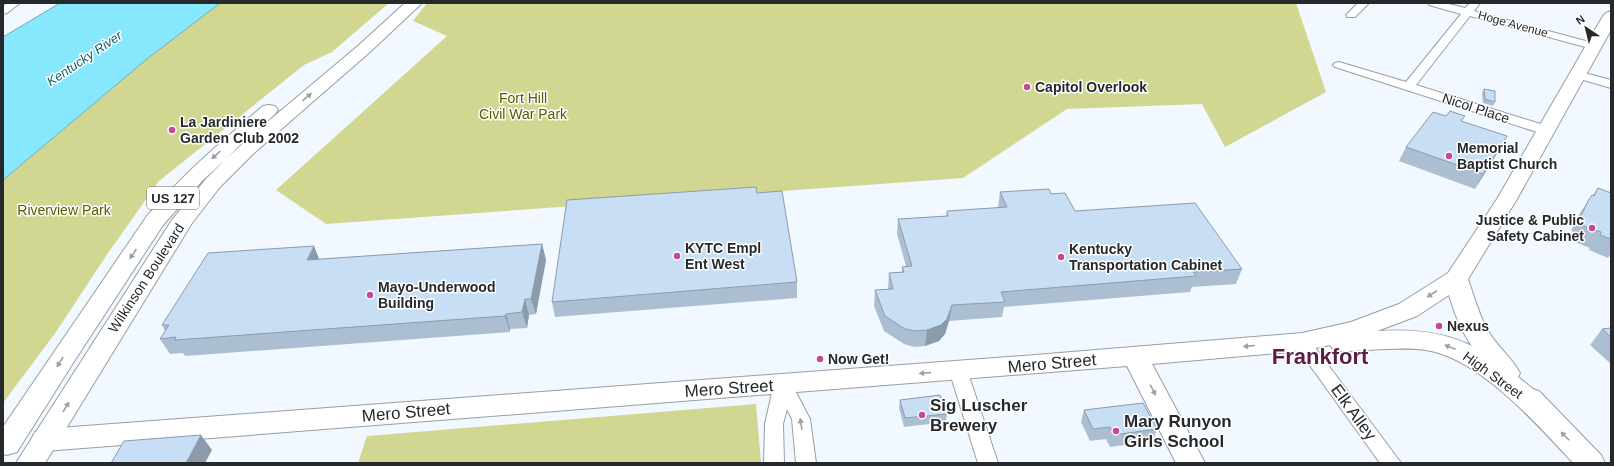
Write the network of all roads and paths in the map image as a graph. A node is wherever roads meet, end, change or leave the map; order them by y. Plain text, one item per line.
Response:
1 (15, 3) edge
2 (395, 3) edge
3 (414, 3) edge
4 (1364, 3) edge
5 (1433, 3) edge
6 (1475, 3) edge
7 (3, 11) edge
8 (1468, 12) junction
9 (1351, 15) dead end
10 (1611, 16) edge
11 (1593, 46) junction
12 (1339, 65) dead end
13 (1577, 75) junction
14 (1611, 84) edge
15 (1408, 87) junction
16 (1545, 130) junction
17 (1456, 279) junction
18 (1302, 342) junction
19 (1135, 356) junction
20 (958, 370) junction
21 (783, 384) junction
22 (1539, 409) junction
23 (45, 440) junction
24 (4, 446) edge
25 (30, 463) edge
26 (774, 463) edge
27 (806, 463) edge
28 (988, 463) edge
29 (1191, 463) edge
30 (1391, 463) edge
31 (1591, 463) edge

1 - 7 street
2 -> 24 main road, Wilkinson Boulevard / US 127
23 -> 3 main road, Wilkinson Boulevard / US 127
4 - 9 street
5 - 8 street, Hoge Avenue
6 - 8 street
8 - 11 street, Hoge Avenue
8 - 15 street
10 - 11 main road
11 - 13 main road
12 - 15 street, Nicol Place
13 - 14 street
13 - 16 main road
15 - 16 street, Nicol Place
16 - 17 main road
17 -> 18 main road, Mero Street
17 - 22 main road, High Street
18 -> 19 main road, Mero Street
22 -> 18 main road, High Street
18 - 30 street, Elk Alley
19 - 20 main road, Mero Street
19 -> 29 main road
20 -> 21 main road, Mero Street
20 - 28 street
21 - 23 main road, Mero Street
21 - 26 street
27 -> 21 street
31 -> 22 main road, High Street
23 - 24 main road, Mero Street
23 - 25 main road, Wilkinson Boulevard / US 127

